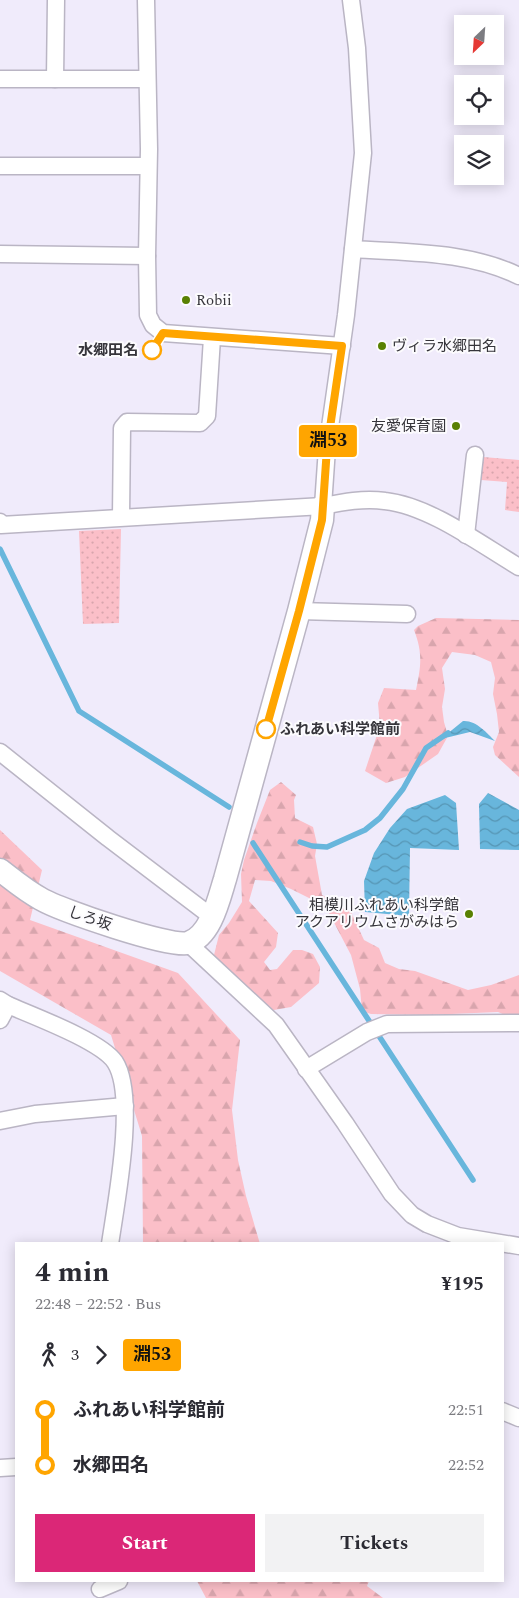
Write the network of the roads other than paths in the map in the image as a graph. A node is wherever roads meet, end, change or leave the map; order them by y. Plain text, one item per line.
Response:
1 (56, 0) edge
2 (146, 0) edge
3 (351, 0) edge
4 (0, 79) edge
5 (55, 79) junction
6 (146, 79) junction
7 (0, 166) edge
8 (148, 166) junction
9 (354, 249) junction
10 (0, 254) edge
11 (147, 256) junction
12 (519, 276) edge
13 (212, 338) junction
14 (342, 346) junction
15 (475, 455) dead end
16 (323, 506) junction
17 (121, 516) junction
18 (0, 524) edge
19 (466, 535) junction
20 (519, 567) edge
21 (299, 611) junction
22 (407, 614) dead end
23 (0, 752) edge
24 (0, 870) edge
25 (212, 917) junction
26 (188, 943) junction
27 (3, 1008) edge
28 (519, 1023) edge
29 (306, 1069) junction
30 (125, 1106) junction
31 (0, 1122) edge
32 (110, 1242) edge
33 (495, 1242) edge
34 (504, 1244) edge
35 (519, 1246) edge
36 (504, 1413) edge
37 (519, 1418) edge
38 (15, 1467) edge
39 (0, 1468) edge
40 (117, 1582) edge
41 (100, 1589) dead end

1 - 5 street
2 - 6 street
3 - 9 street
4 - 5 street
5 - 6 street
6 - 8 street
7 - 8 street
8 - 11 street
9 - 12 street
9 - 14 street
10 - 11 street
11 - 13 street
13 - 14 street
13 - 17 street
14 - 16 street
15 - 19 street
16 - 17 street
16 - 19 street
16 - 21 street
17 - 18 street
19 - 20 street
21 - 22 street
21 - 25 street
23 - 25 street
24 - 26 street, しろ坂
25 - 26 street
26 - 29 street
27 - 30 street
28 - 29 street
29 - 33 street
30 - 31 street
30 - 32 street
34 - 35 street
36 - 37 street
38 - 39 street
40 - 41 street

